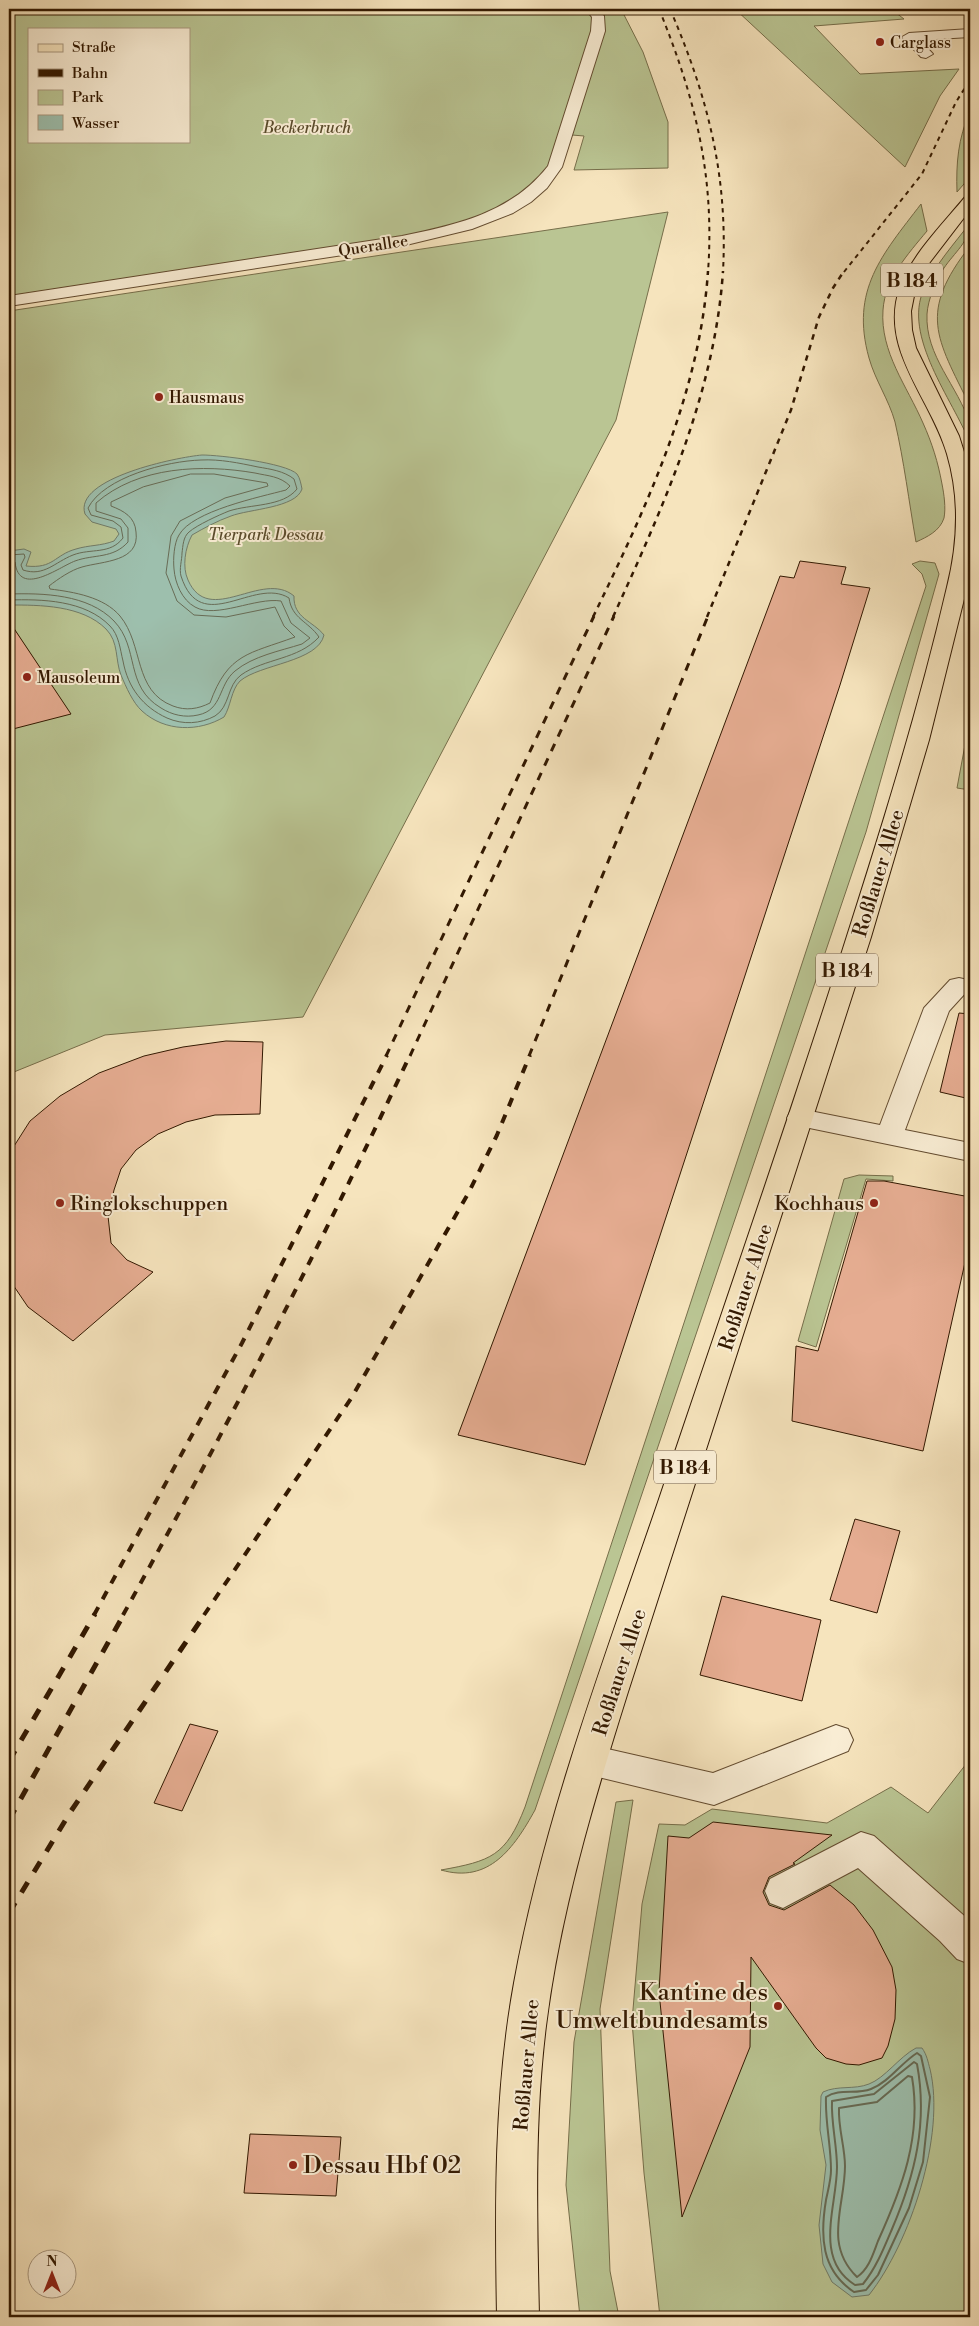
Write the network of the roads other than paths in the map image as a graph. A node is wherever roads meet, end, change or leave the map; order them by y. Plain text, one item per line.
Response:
1 (593, 11) dead end
2 (970, 33) edge
3 (926, 54) dead end
4 (970, 200) edge
5 (9, 301) edge
6 (959, 986) dead end
7 (800, 1118) junction
8 (889, 1137) junction
9 (970, 1152) edge
10 (836, 1740) dead end
11 (590, 1760) junction
12 (783, 1891) dead end
13 (964, 1931) edge
14 (518, 2317) edge

1 - 5 street, Querallee
2 - 3 street
4 - 7 main road, Roßlauer Allee / B 184
6 - 8 street
7 - 8 street
7 - 11 main road, Roßlauer Allee / B 184
8 - 9 street
10 - 11 street
11 - 14 main road, Roßlauer Allee / B 184
12 - 13 street

